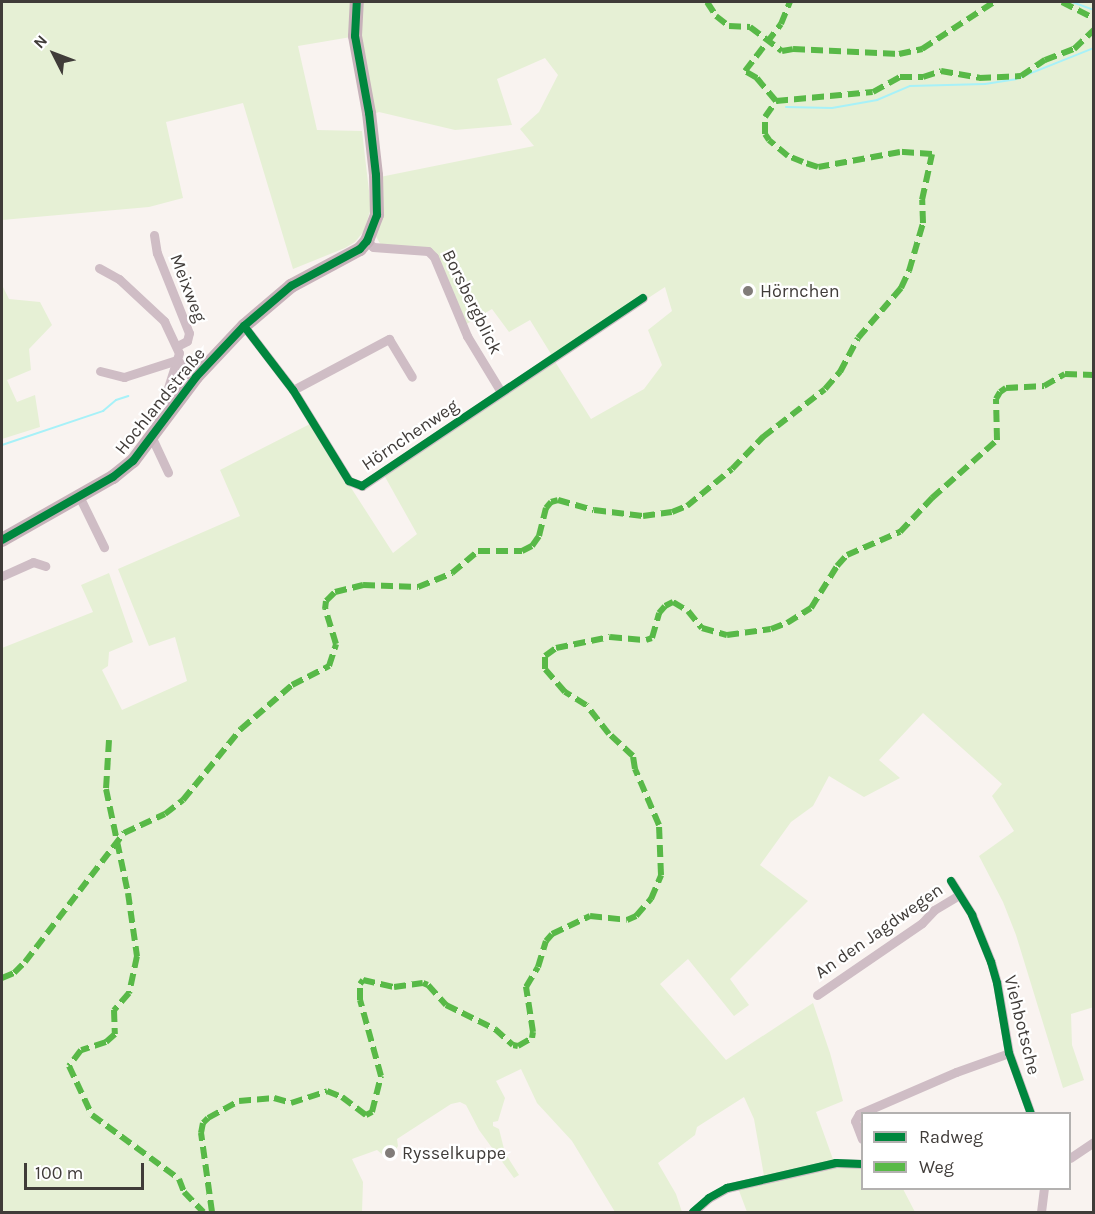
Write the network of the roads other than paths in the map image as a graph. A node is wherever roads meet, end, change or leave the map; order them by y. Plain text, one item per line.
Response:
1 (357, 2) edge
2 (154, 235) dead end
3 (367, 241) junction
4 (99, 268) dead end
5 (643, 298) dead end
6 (244, 326) junction
7 (177, 346) junction
8 (177, 360) junction
9 (100, 371) dead end
10 (196, 376) junction
11 (412, 377) dead end
12 (293, 390) junction
13 (501, 392) junction
14 (170, 410) junction
15 (152, 438) junction
16 (168, 465) dead end
17 (79, 496) junction
18 (2, 540) edge
19 (104, 547) dead end
20 (45, 566) dead end
21 (2, 576) edge
22 (951, 881) dead end
23 (959, 895) junction
24 (817, 994) dead end
25 (1010, 1053) junction
26 (864, 1112) edge
27 (1031, 1112) edge
28 (861, 1113) edge
29 (861, 1136) edge
30 (1094, 1142) edge
31 (1071, 1157) edge
32 (861, 1164) edge
33 (1044, 1190) edge
34 (693, 1212) edge
35 (1041, 1212) edge

1 - 3 street
2 - 7 street, Meixweg
3 - 6 street, Hochlandstraße
3 - 13 street, Borsbergblick
4 - 7 street, Meixweg
5 - 13 street, Hörnchenweg
6 - 10 street, Hochlandstraße
6 - 12 street, Hörnchenweg
7 - 8 street, Meixweg
8 - 9 street
8 - 10 street
8 - 14 street, Meixweg
10 - 14 street, Hochlandstraße
11 - 12 street
12 - 13 street, Hörnchenweg
14 - 15 street, Hochlandstraße
15 - 16 street
15 - 17 street, Hochlandstraße
17 - 18 street, Hochlandstraße
17 - 19 street
20 - 21 street
22 - 23 street, Viehbotsche
23 - 24 street, An den Jagdwegen
23 - 25 street, Viehbotsche
25 - 26 street
25 - 27 street, Viehbotsche
28 - 29 street
30 - 31 street
32 - 34 street
33 - 35 street

